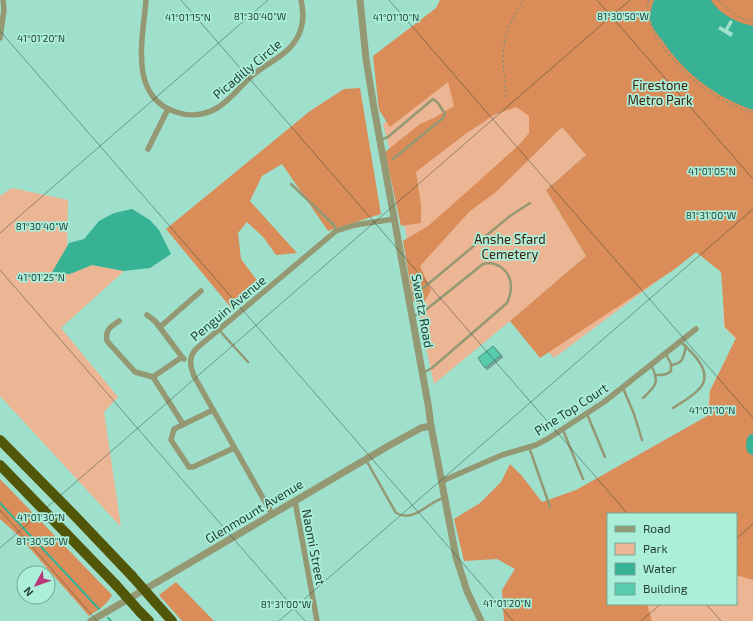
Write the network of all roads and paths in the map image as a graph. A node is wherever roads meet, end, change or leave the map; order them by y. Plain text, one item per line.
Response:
1 (3, 0) edge
2 (146, 0) edge
3 (302, 0) edge
4 (360, 0) edge
5 (523, 0) edge
6 (649, 0) edge
7 (718, 0) edge
8 (1, 15) edge
9 (753, 20) edge
10 (0, 38) edge
11 (506, 97) dead end
12 (168, 109) junction
13 (753, 113) edge
14 (380, 140) junction
15 (148, 149) dead end
16 (393, 159) dead end
17 (291, 184) dead end
18 (530, 204) dead end
19 (394, 219) junction
20 (336, 231) junction
21 (201, 291) dead end
22 (408, 296) junction
23 (147, 315) dead end
24 (412, 316) junction
25 (119, 321) dead end
26 (160, 327) junction
27 (219, 329) junction
28 (696, 329) dead end
29 (680, 341) junction
30 (686, 346) junction
31 (666, 353) junction
32 (182, 357) junction
33 (190, 362) junction
34 (248, 362) dead end
35 (651, 365) junction
36 (671, 365) junction
37 (422, 373) junction
38 (657, 375) junction
39 (153, 377) junction
40 (623, 388) junction
41 (643, 398) dead end
42 (673, 408) dead end
43 (213, 410) junction
44 (587, 414) junction
45 (183, 424) junction
46 (431, 426) junction
47 (563, 429) junction
48 (0, 440) edge
49 (642, 440) dead end
50 (529, 447) junction
51 (234, 448) junction
52 (605, 457) dead end
53 (366, 459) junction
54 (0, 465) edge
55 (583, 479) dead end
56 (442, 481) junction
57 (445, 498) junction
58 (294, 501) junction
59 (550, 507) dead end
60 (272, 514) junction
61 (91, 621) edge
62 (149, 621) edge
63 (172, 621) edge
64 (317, 621) edge
65 (481, 621) edge

1 - 8 street
2 - 12 street, Picadilly Circle
3 - 12 street, Picadilly Circle
4 - 14 street, Swartz Road
5 - 11 path
6 - 13 path
7 - 9 path
8 - 10 street
12 - 15 street
14 - 16 lane
14 - 19 street, Swartz Road
17 - 20 lane
18 - 22 lane
19 - 20 street, Penguin Avenue
19 - 22 street, Swartz Road
20 - 27 street, Penguin Avenue
21 - 26 street
22 - 24 street, Swartz Road
23 - 26 street
24 - 37 street, Swartz Road
24 - 37 lane
25 - 39 street
26 - 32 street
27 - 33 street, Penguin Avenue
27 - 34 lane
28 - 29 street, Pine Top Court
29 - 30 lane
29 - 31 street, Pine Top Court
30 - 36 lane
30 - 42 lane
31 - 35 street, Pine Top Court
31 - 36 lane
32 - 33 street
32 - 39 street
33 - 43 street, Penguin Avenue
35 - 38 lane
35 - 40 street, Pine Top Court
36 - 38 lane
37 - 46 street, Swartz Road
38 - 41 lane
39 - 45 street
40 - 44 street, Pine Top Court
40 - 49 lane
43 - 45 street
43 - 51 street, Penguin Avenue
44 - 47 street, Pine Top Court
44 - 52 lane
45 - 51 street
46 - 53 street, Glenmount Avenue
46 - 56 street, Swartz Road
47 - 50 street, Pine Top Court
47 - 55 lane
48 - 63 highway, bridge
50 - 56 street, Pine Top Court
50 - 59 lane
51 - 60 street, Penguin Avenue
53 - 57 lane
53 - 58 street, Glenmount Avenue
54 - 62 highway, bridge
56 - 57 street, Swartz Road
57 - 65 street, Swartz Road
58 - 60 street, Glenmount Avenue
58 - 64 street, Naomi Street
60 - 61 street, Glenmount Avenue

